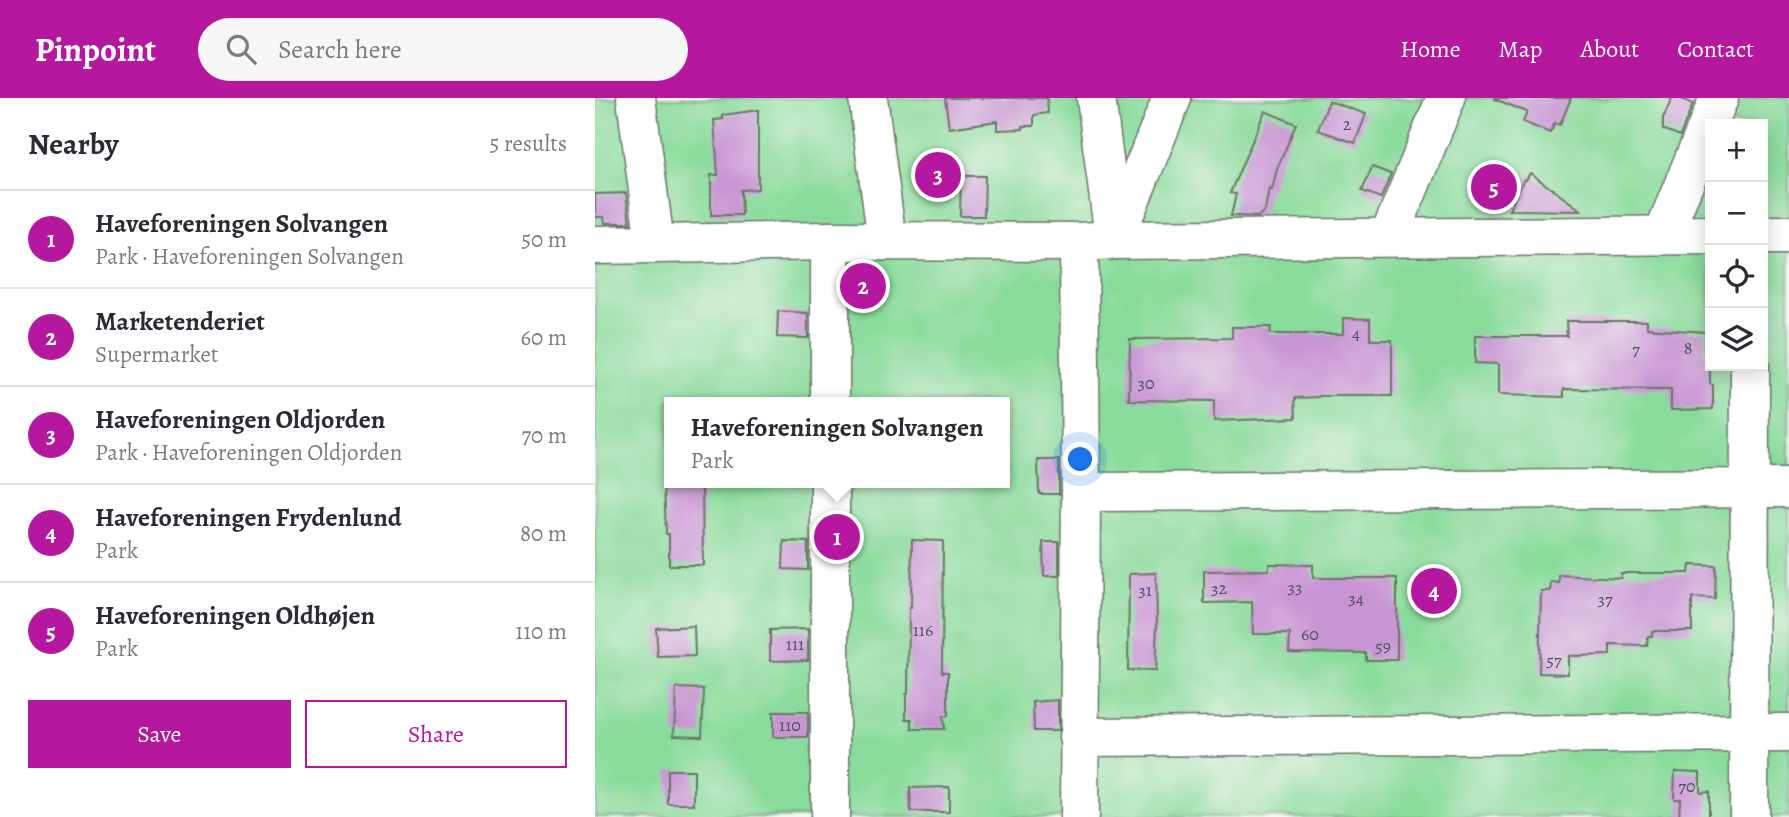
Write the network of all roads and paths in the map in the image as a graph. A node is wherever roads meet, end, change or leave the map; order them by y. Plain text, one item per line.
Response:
1 (636, 98) edge
2 (868, 98) edge
3 (1095, 98) edge
4 (1172, 98) edge
5 (1446, 98) edge
6 (1719, 98) edge
7 (1663, 235) junction
8 (1705, 235) edge
9 (1768, 235) edge
10 (1789, 235) edge
11 (1388, 237) junction
12 (830, 241) junction
13 (1097, 241) junction
14 (887, 242) junction
15 (655, 244) junction
16 (595, 245) edge
17 (1750, 371) edge
18 (830, 397) edge
19 (830, 488) edge
20 (1751, 488) junction
21 (1789, 488) edge
22 (1081, 492) junction
23 (1750, 733) junction
24 (1789, 733) edge
25 (1078, 737) junction
26 (830, 817) edge
27 (1079, 817) edge
28 (1749, 817) edge

1 - 15 street
2 - 14 street
3 - 13 street
4 - 13 street
5 - 11 street
6 - 7 street
7 - 8 street
7 - 11 street
9 - 10 street
11 - 13 street
12 - 14 street
12 - 15 street
12 - 18 street
13 - 14 street
13 - 22 street
15 - 16 street
17 - 20 street
19 - 26 street
20 - 21 street
20 - 22 street
20 - 23 street
22 - 25 street
23 - 24 street
23 - 25 street
23 - 28 street
25 - 27 street

